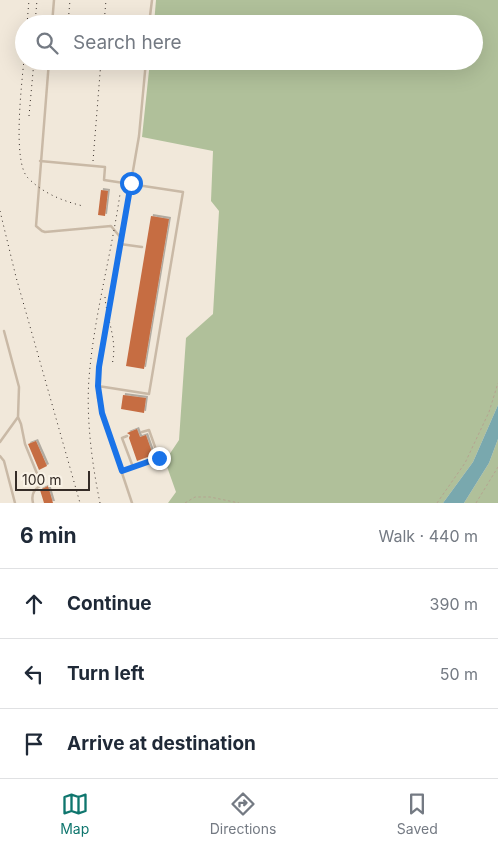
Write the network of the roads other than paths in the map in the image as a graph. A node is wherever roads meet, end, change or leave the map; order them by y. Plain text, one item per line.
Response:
1 (54, 0) edge
2 (152, 0) edge
3 (53, 15) edge
4 (151, 15) edge
5 (48, 70) edge
6 (145, 70) edge
7 (40, 161) junction
8 (131, 183) junction
9 (121, 238) junction
10 (120, 244) junction
11 (142, 247) dead end
12 (4, 331) dead end
13 (98, 386) junction
14 (18, 417) junction
15 (142, 432) dead end
16 (126, 436) dead end
17 (0, 442) edge
18 (0, 456) edge
19 (133, 467) junction
20 (122, 471) junction
21 (16, 503) edge
22 (33, 503) edge
23 (132, 503) edge

1 - 3 lane
2 - 4 lane
5 - 7 lane
6 - 8 lane
7 - 8 lane
7 - 9 lane
8 - 9 lane
8 - 13 lane
9 - 10 lane
10 - 11 lane
10 - 13 lane
12 - 14 lane
13 - 20 lane
14 - 17 lane
14 - 22 lane
15 - 19 lane
16 - 19 lane
18 - 21 lane
19 - 20 lane
20 - 23 lane

